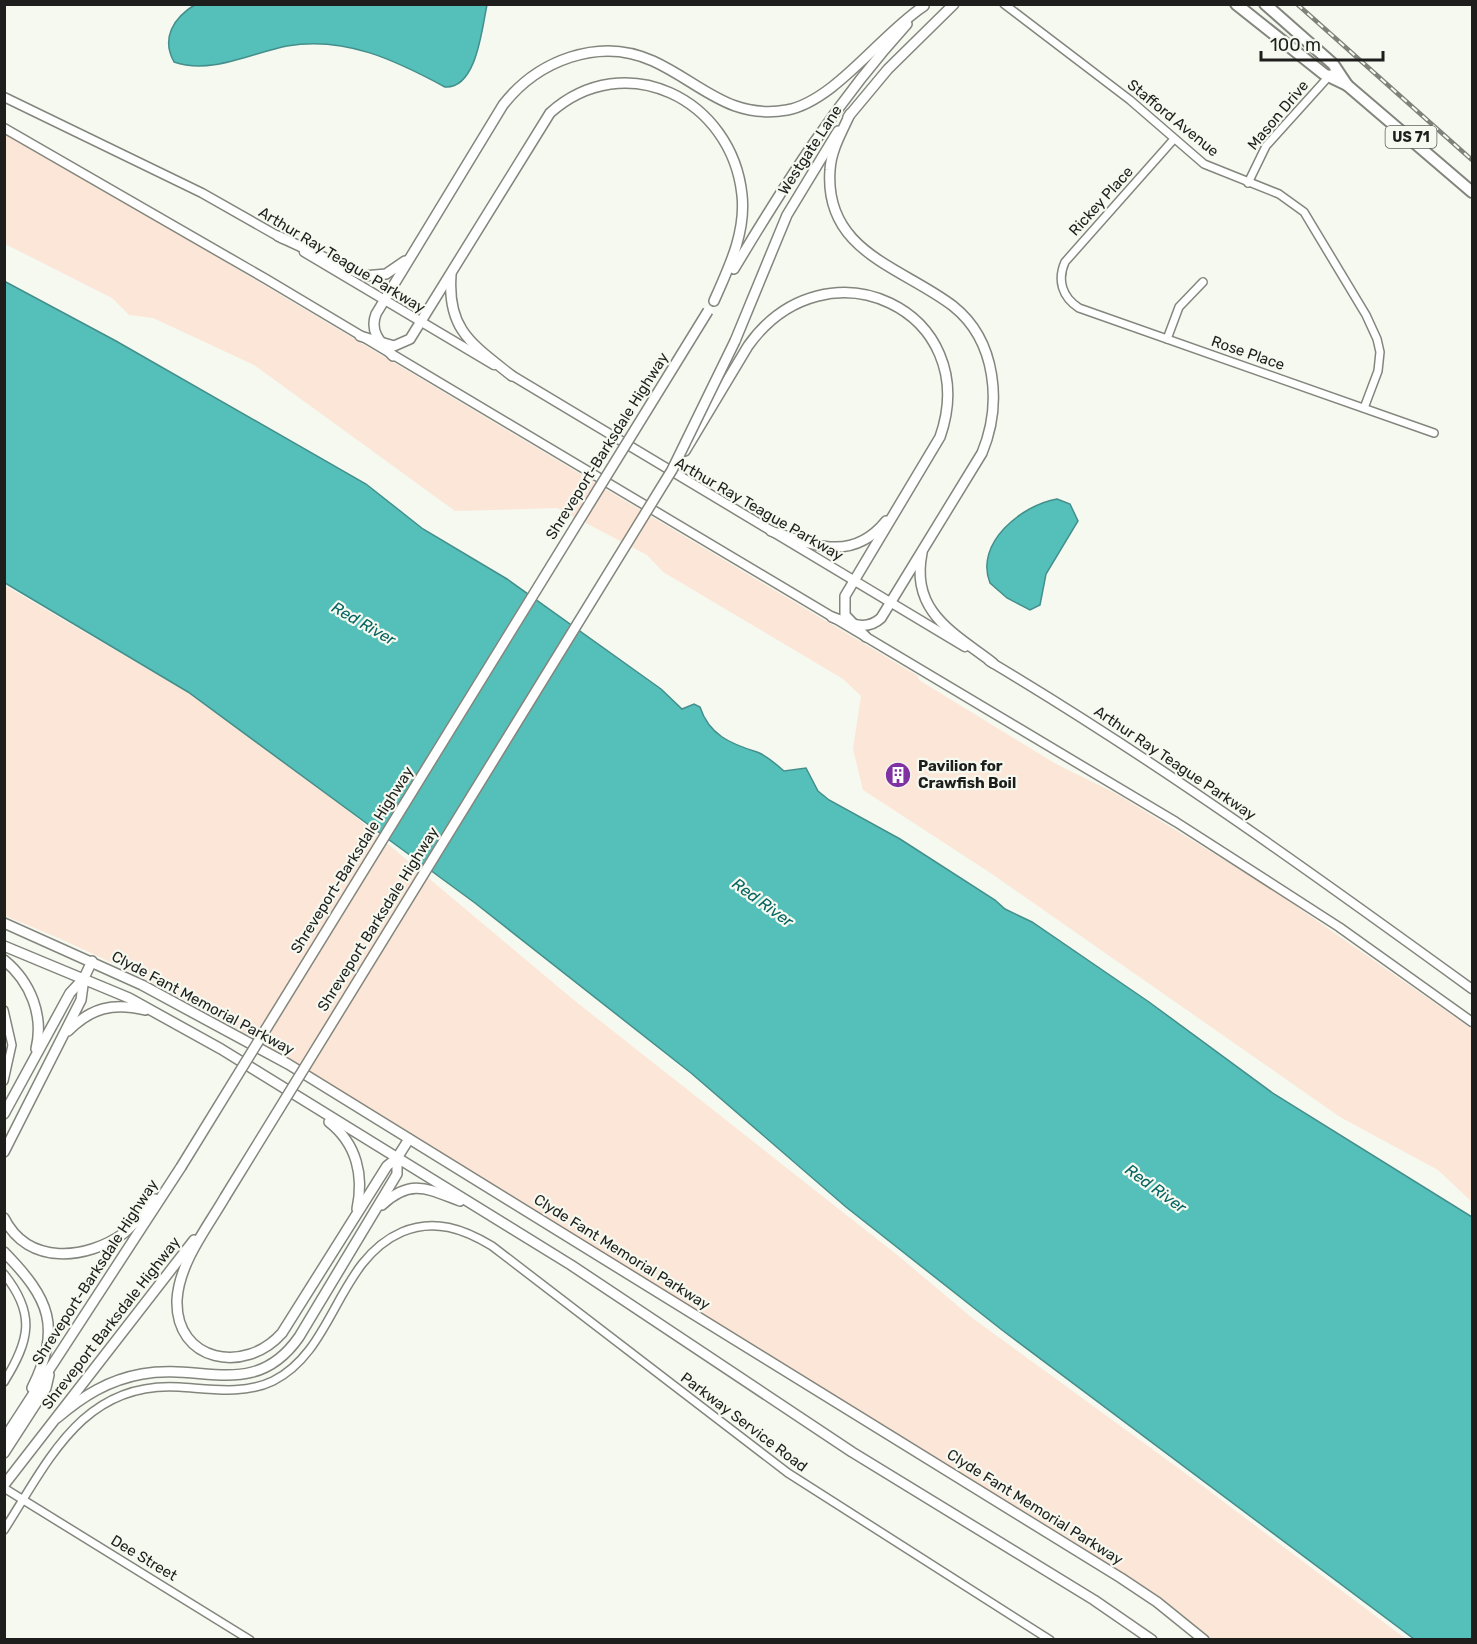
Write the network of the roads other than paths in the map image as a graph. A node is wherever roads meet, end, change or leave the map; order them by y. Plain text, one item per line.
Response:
1 (954, 4) edge
2 (1004, 4) edge
3 (1236, 4) edge
4 (1265, 4) edge
5 (925, 5) edge
6 (1336, 68) junction
7 (1328, 77) junction
8 (1347, 85) junction
9 (4, 97) edge
10 (850, 114) junction
11 (4, 128) edge
12 (1174, 139) junction
13 (1248, 183) junction
14 (1473, 192) edge
15 (278, 236) junction
16 (413, 253) junction
17 (451, 272) junction
18 (1203, 282) dead end
19 (1062, 287) joint
20 (384, 301) junction
21 (714, 301) junction
22 (708, 311) joint
23 (421, 323) junction
24 (360, 336) junction
25 (1167, 339) junction
26 (735, 340) joint
27 (380, 342) junction
28 (393, 356) junction
29 (512, 376) junction
30 (1364, 408) junction
31 (1434, 433) dead end
32 (672, 470) junction
33 (900, 502) junction
34 (771, 531) junction
35 (923, 546) junction
36 (855, 580) junction
37 (890, 602) junction
38 (832, 617) junction
39 (853, 624) junction
40 (866, 637) junction
41 (993, 663) junction
42 (4, 923) edge
43 (4, 946) edge
44 (4, 960) edge
45 (92, 961) junction
46 (84, 978) junction
47 (1473, 989) edge
48 (4, 1010) edge
49 (164, 1017) junction
50 (1473, 1022) edge
51 (64, 1035) junction
52 (32, 1063) junction
53 (4, 1081) edge
54 (304, 1102) junction
55 (4, 1114) edge
56 (409, 1139) junction
57 (4, 1152) edge
58 (397, 1158) junction
59 (181, 1167) junction
60 (225, 1197) junction
61 (480, 1207) junction
62 (374, 1213) junction
63 (356, 1214) junction
64 (4, 1218) edge
65 (4, 1252) edge
66 (4, 1274) edge
67 (50, 1370) junction
68 (4, 1382) edge
69 (57, 1418) junction
70 (16, 1422) junction
71 (4, 1439) edge
72 (4, 1453) edge
73 (4, 1487) edge
74 (23, 1500) junction
75 (4, 1530) edge
76 (250, 1640) edge
77 (1050, 1640) edge
78 (1152, 1640) edge
79 (1204, 1640) edge

1 - 10 main road, Westgate Lane
2 - 12 street, Stafford Avenue
3 - 7 main road, US 71
4 - 6 main road, US 71
5 - 16 main road
5 - 21 main road, Westgate Lane
6 - 7 street, Mason Drive
6 - 8 main road, US 71
7 - 8 main road, US 71
7 - 13 street, Mason Drive
8 - 14 main road, US 71
9 - 15 street, Arthur Ray Teague Parkway
10 - 26 main road, Westgate Lane
10 - 35 main road
11 - 24 street
12 - 13 street, Stafford Avenue
12 - 19 street, Rickey Place
13 - 30 street, Stafford Avenue
15 - 16 main road
15 - 20 street, Arthur Ray Teague Parkway
16 - 20 main road
17 - 21 main road
17 - 23 main road
17 - 29 main road
18 - 25 street
19 - 25 street, Rose Place
20 - 23 street, Arthur Ray Teague Parkway
20 - 27 main road
21 - 22 main road, Westgate Lane
22 - 59 main road, Shreveport-Barksdale Highway, bridge
23 - 27 main road
23 - 29 street, Arthur Ray Teague Parkway
24 - 27 main road
24 - 28 street
25 - 30 street, Rose Place
26 - 32 main road, Shreveport Barksdale Highway, bridge
27 - 28 main road
28 - 38 street
29 - 34 street, Arthur Ray Teague Parkway
30 - 31 street, Rose Place
32 - 33 main road, bridge
32 - 60 main road, Shreveport Barksdale Highway, bridge
33 - 34 main road
33 - 36 main road
34 - 36 street, Arthur Ray Teague Parkway
35 - 37 main road
35 - 41 main road
36 - 37 street, Arthur Ray Teague Parkway
36 - 39 main road
37 - 39 main road
37 - 41 street, Arthur Ray Teague Parkway
38 - 39 main road
38 - 40 street
39 - 40 main road
40 - 50 street
41 - 47 street, Arthur Ray Teague Parkway
42 - 45 main road, Clyde Fant Memorial Parkway
43 - 46 main road, Clyde Fant Memorial Parkway
44 - 52 main road
45 - 46 main road
45 - 56 main road, Clyde Fant Memorial Parkway
46 - 49 main road, Clyde Fant Memorial Parkway
46 - 51 main road
46 - 52 main road
48 - 53 street
49 - 51 main road
49 - 54 main road, Clyde Fant Memorial Parkway
51 - 57 main road
52 - 55 main road
54 - 58 main road, Clyde Fant Memorial Parkway
54 - 63 main road
56 - 58 main road
56 - 79 main road, Clyde Fant Memorial Parkway
58 - 61 main road, Clyde Fant Memorial Parkway
58 - 62 main road
58 - 63 main road
59 - 64 main road
59 - 67 main road, Shreveport-Barksdale Highway
60 - 63 main road
60 - 69 main road, Shreveport Barksdale Highway
61 - 62 main road
61 - 78 main road, Clyde Fant Memorial Parkway
62 - 69 main road
65 - 70 main road
66 - 68 street
67 - 70 main road, Shreveport-Barksdale Highway
67 - 72 main road
69 - 73 main road, Shreveport Barksdale Highway
70 - 71 main road
73 - 74 street, Dee Street
74 - 75 street, Parkway Service Road
74 - 76 street, Dee Street
74 - 77 street, Parkway Service Road

